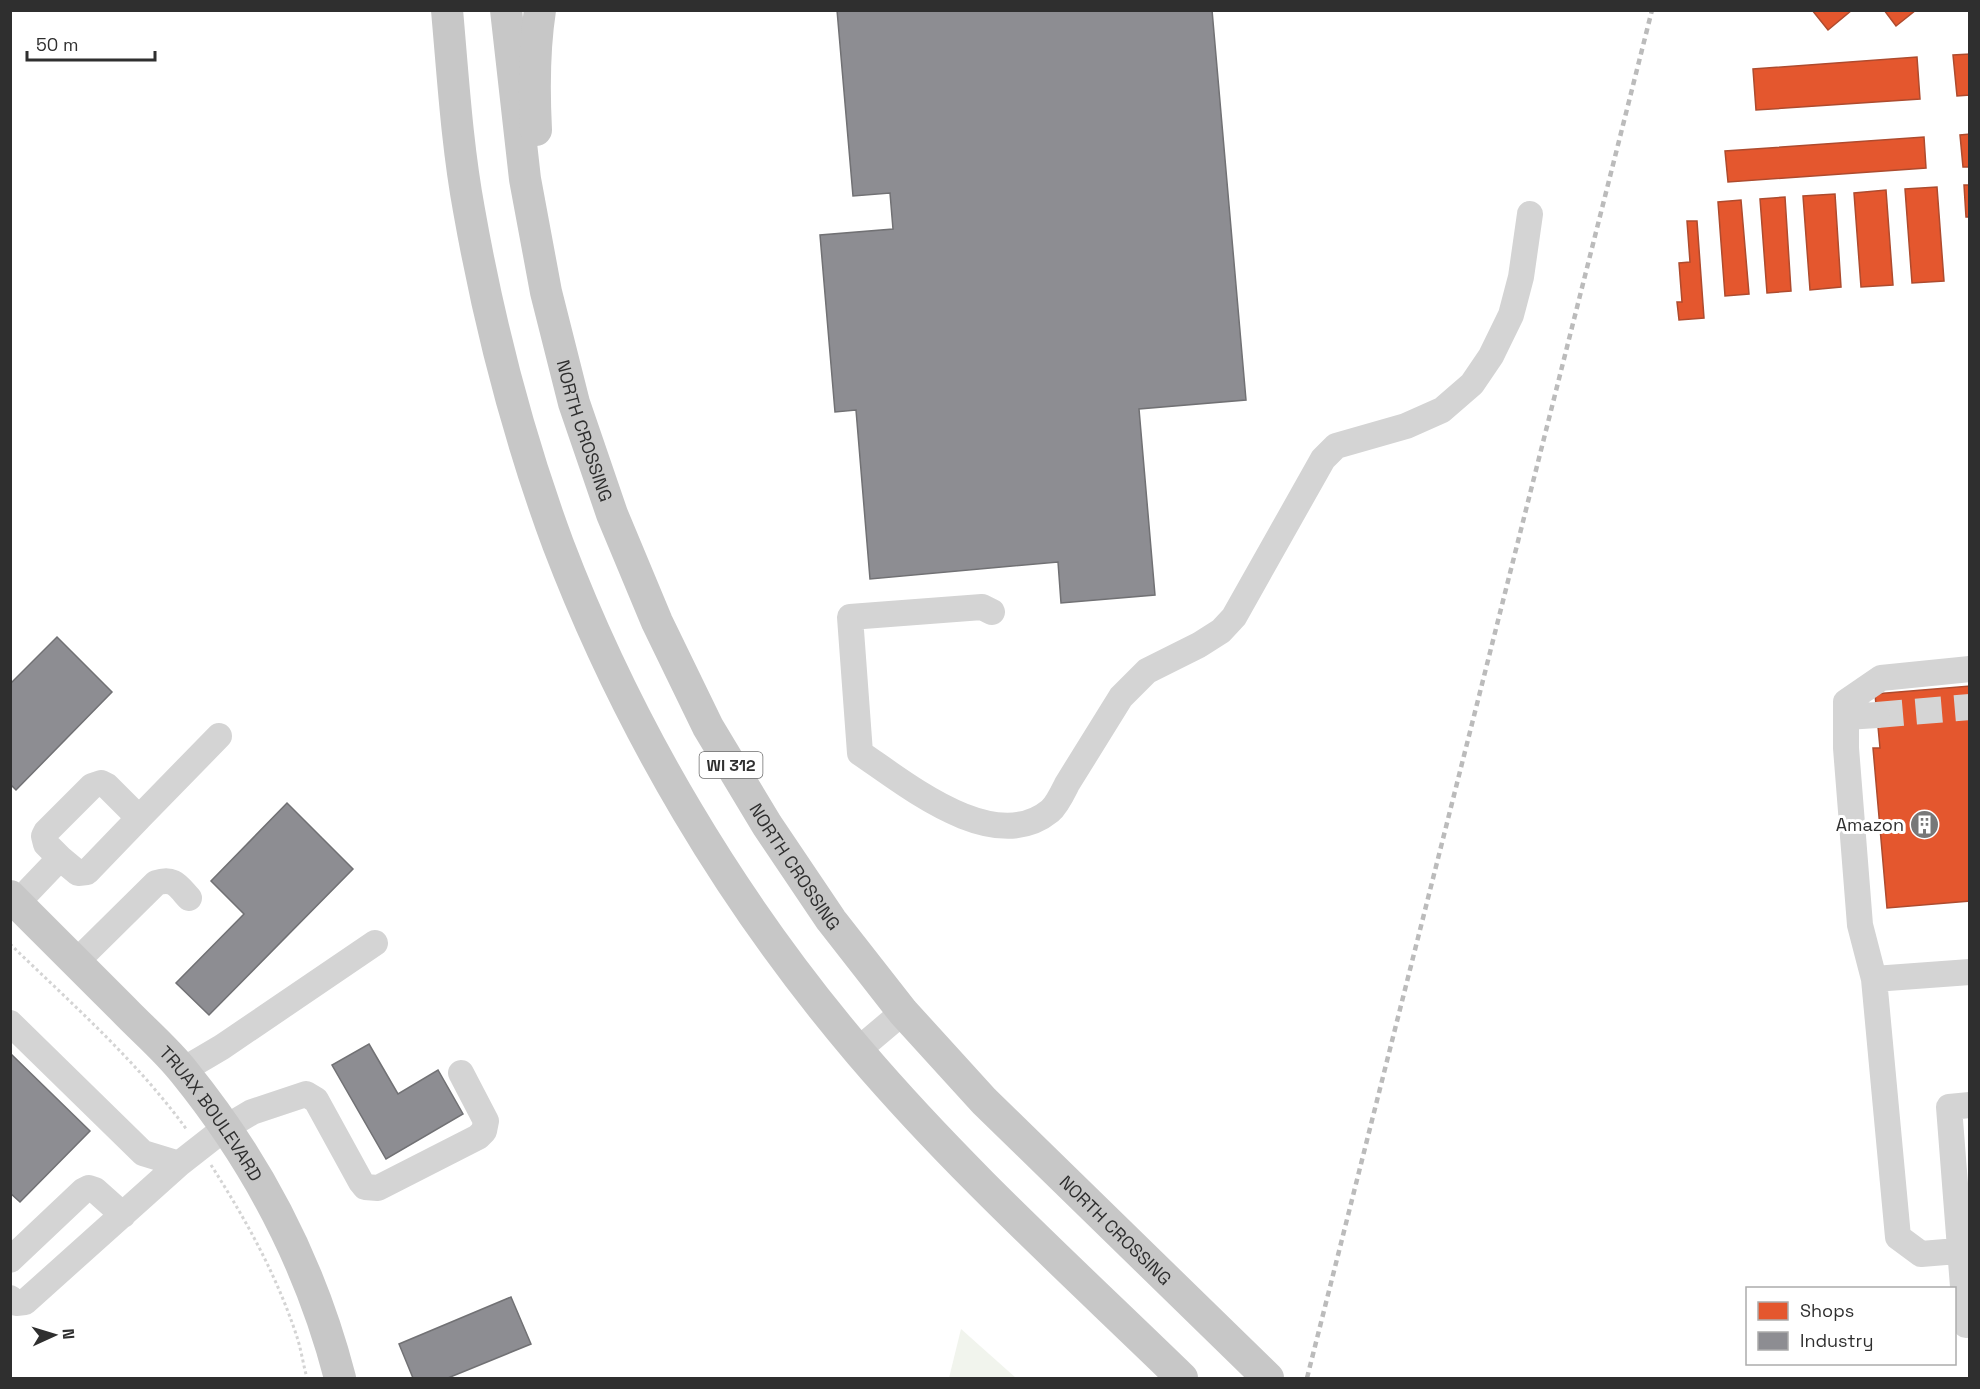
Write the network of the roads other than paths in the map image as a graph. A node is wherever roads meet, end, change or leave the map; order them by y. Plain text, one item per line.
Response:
1 (427, 10) edge
2 (447, 10) edge
3 (506, 10) edge
4 (540, 10) edge
5 (468, 206) junction
6 (1530, 214) dead end
7 (546, 292) junction
8 (992, 612) dead end
9 (1970, 669) edge
10 (1877, 715) tunnel mouth
11 (1846, 717) junction
12 (219, 736) dead end
13 (139, 818) junction
14 (60, 858) junction
15 (189, 898) dead end
16 (14, 899) edge
17 (375, 943) dead end
18 (76, 962) junction
19 (1970, 972) edge
20 (1874, 979) junction
21 (903, 1012) junction
22 (10, 1023) edge
23 (858, 1050) junction
24 (183, 1070) junction
25 (461, 1073) dead end
26 (1970, 1105) edge
27 (225, 1128) junction
28 (179, 1164) junction
29 (123, 1215) junction
30 (1965, 1251) edge
31 (10, 1260) edge
32 (10, 1298) edge
33 (1970, 1324) edge
34 (1259, 1370) edge
35 (340, 1378) edge
36 (1182, 1378) edge

1 - 5 main road
2 - 5 main road
3 - 7 main road, NORTH CROSSING / WI 312
4 - 7 main road
5 - 23 main road
6 - 8 lane
7 - 21 main road, NORTH CROSSING / WI 312
9 - 11 lane
10 - 11 lane
11 - 20 lane
12 - 13 lane
13 - 14 lane
13 - 14 lane
14 - 16 lane
15 - 18 lane
16 - 18 main road, TRUAX BOULEVARD
17 - 24 lane
18 - 24 main road, TRUAX BOULEVARD
19 - 20 lane
20 - 30 lane
21 - 23 lane
21 - 34 main road, NORTH CROSSING / WI 312
22 - 28 lane
23 - 36 main road
24 - 27 main road, TRUAX BOULEVARD
25 - 27 lane
26 - 30 lane
27 - 28 lane
27 - 35 main road, TRUAX BOULEVARD
28 - 29 lane
29 - 31 lane
29 - 32 lane
30 - 33 lane

